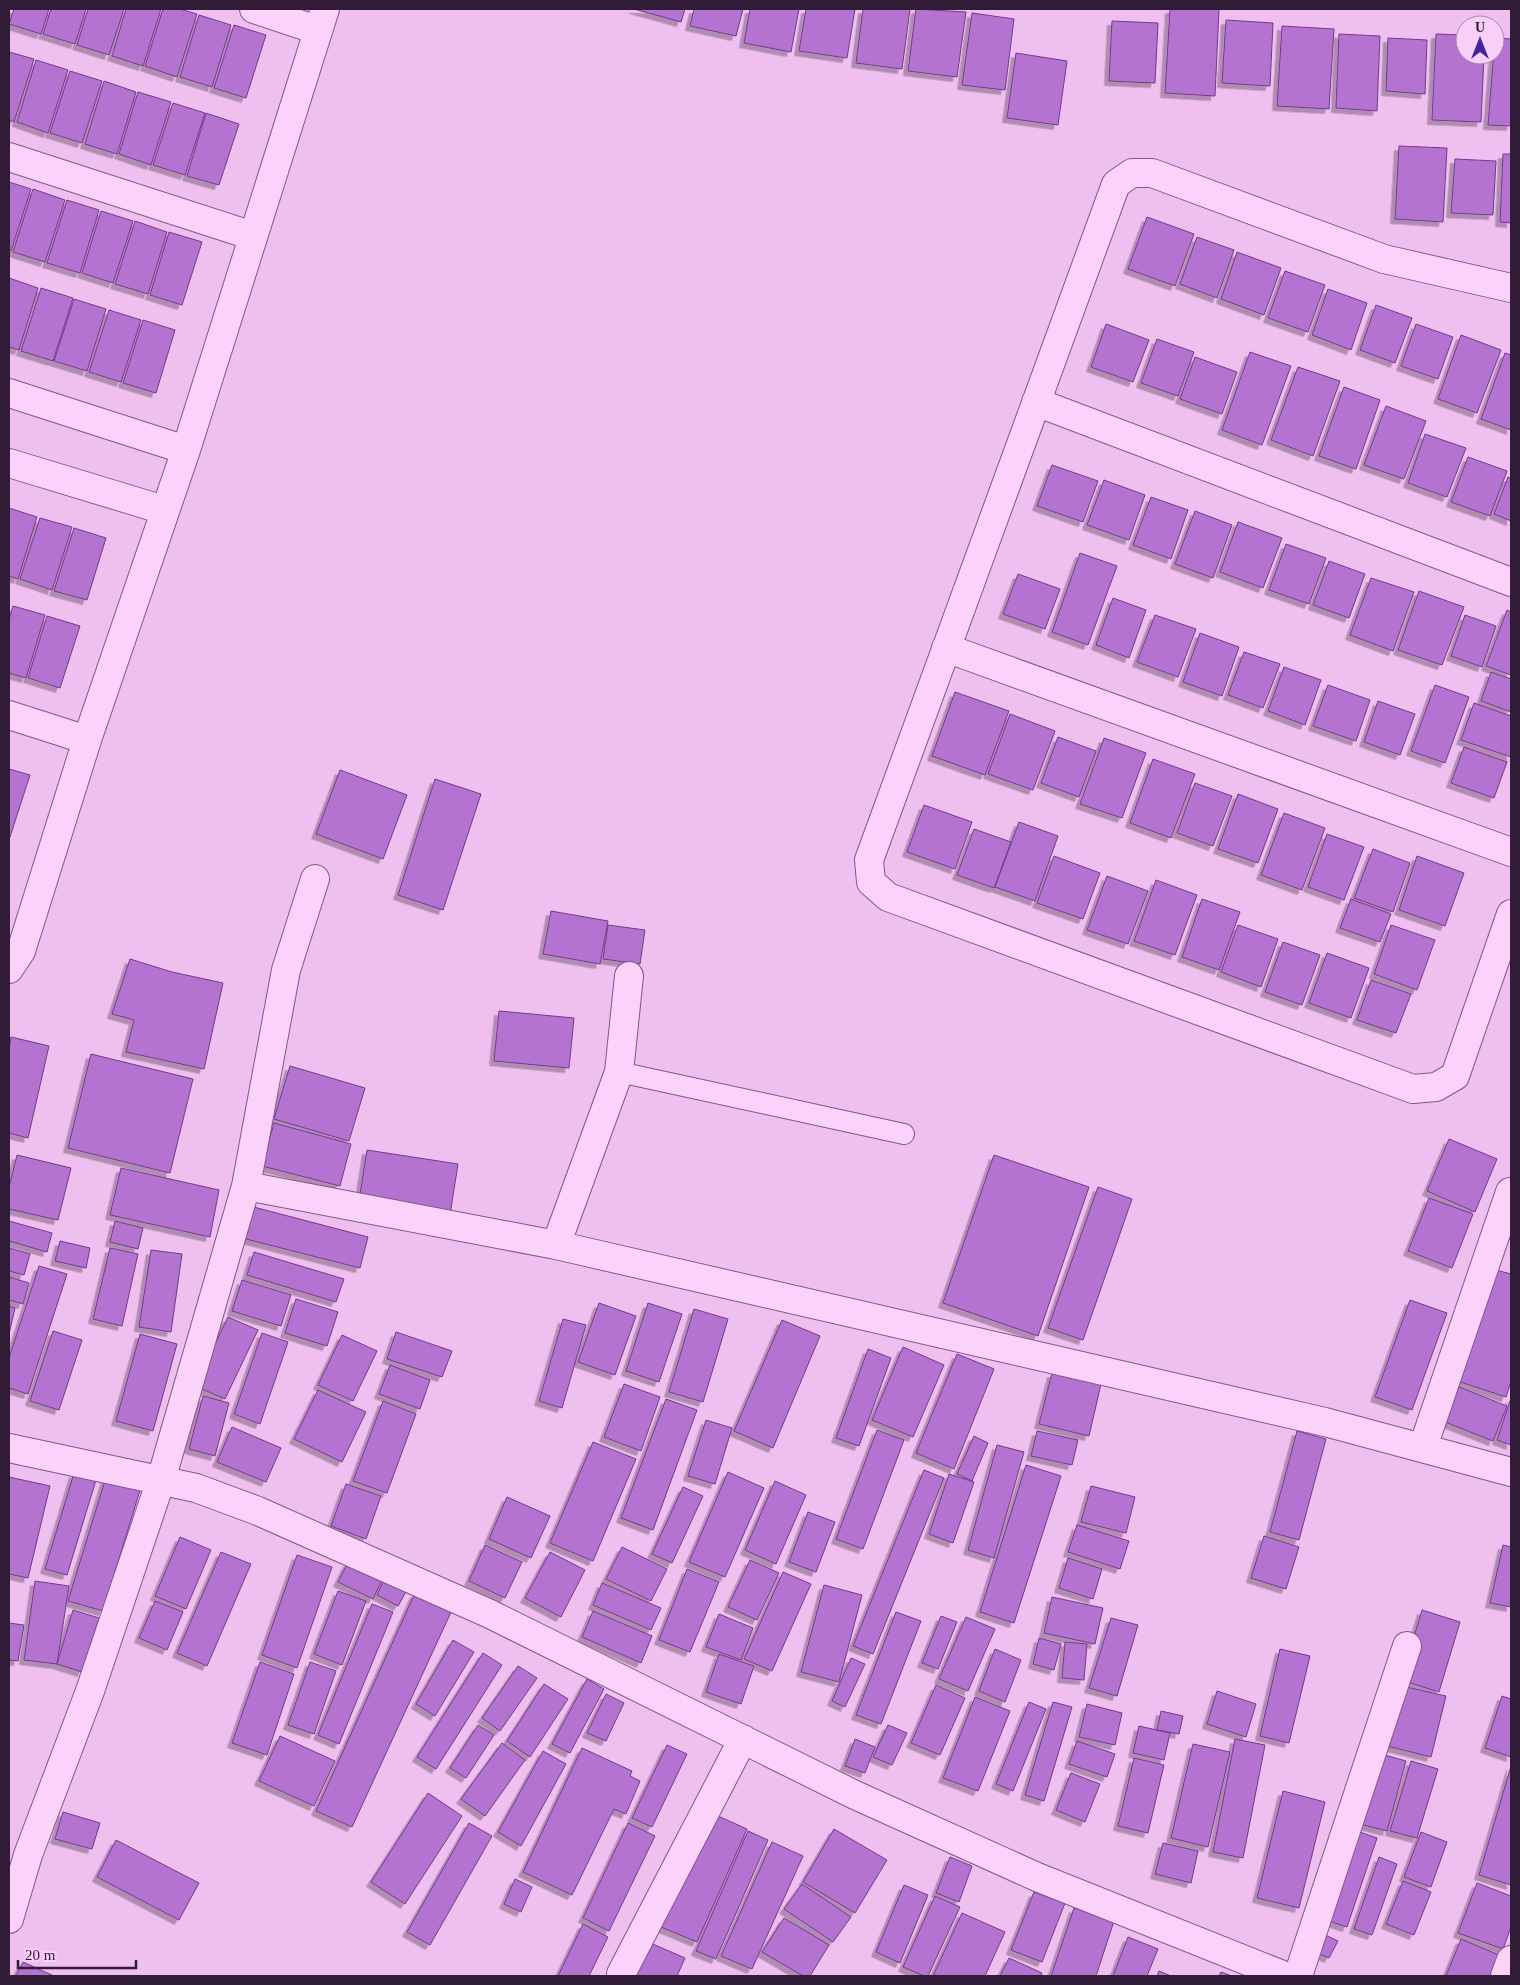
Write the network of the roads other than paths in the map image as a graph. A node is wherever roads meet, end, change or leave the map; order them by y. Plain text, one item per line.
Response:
1 (254, 9) edge
2 (321, 20) edge
3 (9, 157) edge
4 (253, 236) junction
5 (1511, 288) edge
6 (9, 392) edge
7 (1036, 402) junction
8 (186, 450) junction
9 (9, 462) edge
10 (164, 510) junction
11 (1511, 582) edge
12 (946, 648) junction
13 (9, 715) edge
14 (87, 740) junction
15 (1511, 852) edge
16 (315, 879) dead end
17 (1511, 914) edge
18 (9, 969) edge
19 (629, 976) dead end
20 (619, 1072) junction
21 (904, 1134) dead end
22 (246, 1186) junction
23 (1510, 1192) edge
24 (556, 1245) junction
25 (1423, 1447) junction
26 (9, 1448) edge
27 (1511, 1472) edge
28 (161, 1480) junction
29 (1407, 1646) dead end
30 (743, 1739) junction
31 (9, 1919) edge
32 (1511, 1960) edge
33 (621, 1974) dead end
34 (1285, 1976) edge
35 (1298, 1976) edge
36 (1505, 1976) edge

1 - 2 street
2 - 4 street
3 - 4 street
4 - 8 street
5 - 7 street
6 - 8 street
7 - 11 street
7 - 12 street
8 - 10 street
9 - 10 street
10 - 14 street
12 - 15 street
12 - 17 street
13 - 14 street
14 - 18 street
16 - 22 street
19 - 20 street
20 - 21 lane
20 - 24 street
22 - 24 street
22 - 28 street
23 - 25 street
24 - 25 street
25 - 27 street
26 - 28 street
28 - 30 street
28 - 31 street
29 - 35 street
30 - 33 street
30 - 34 street
32 - 36 street

